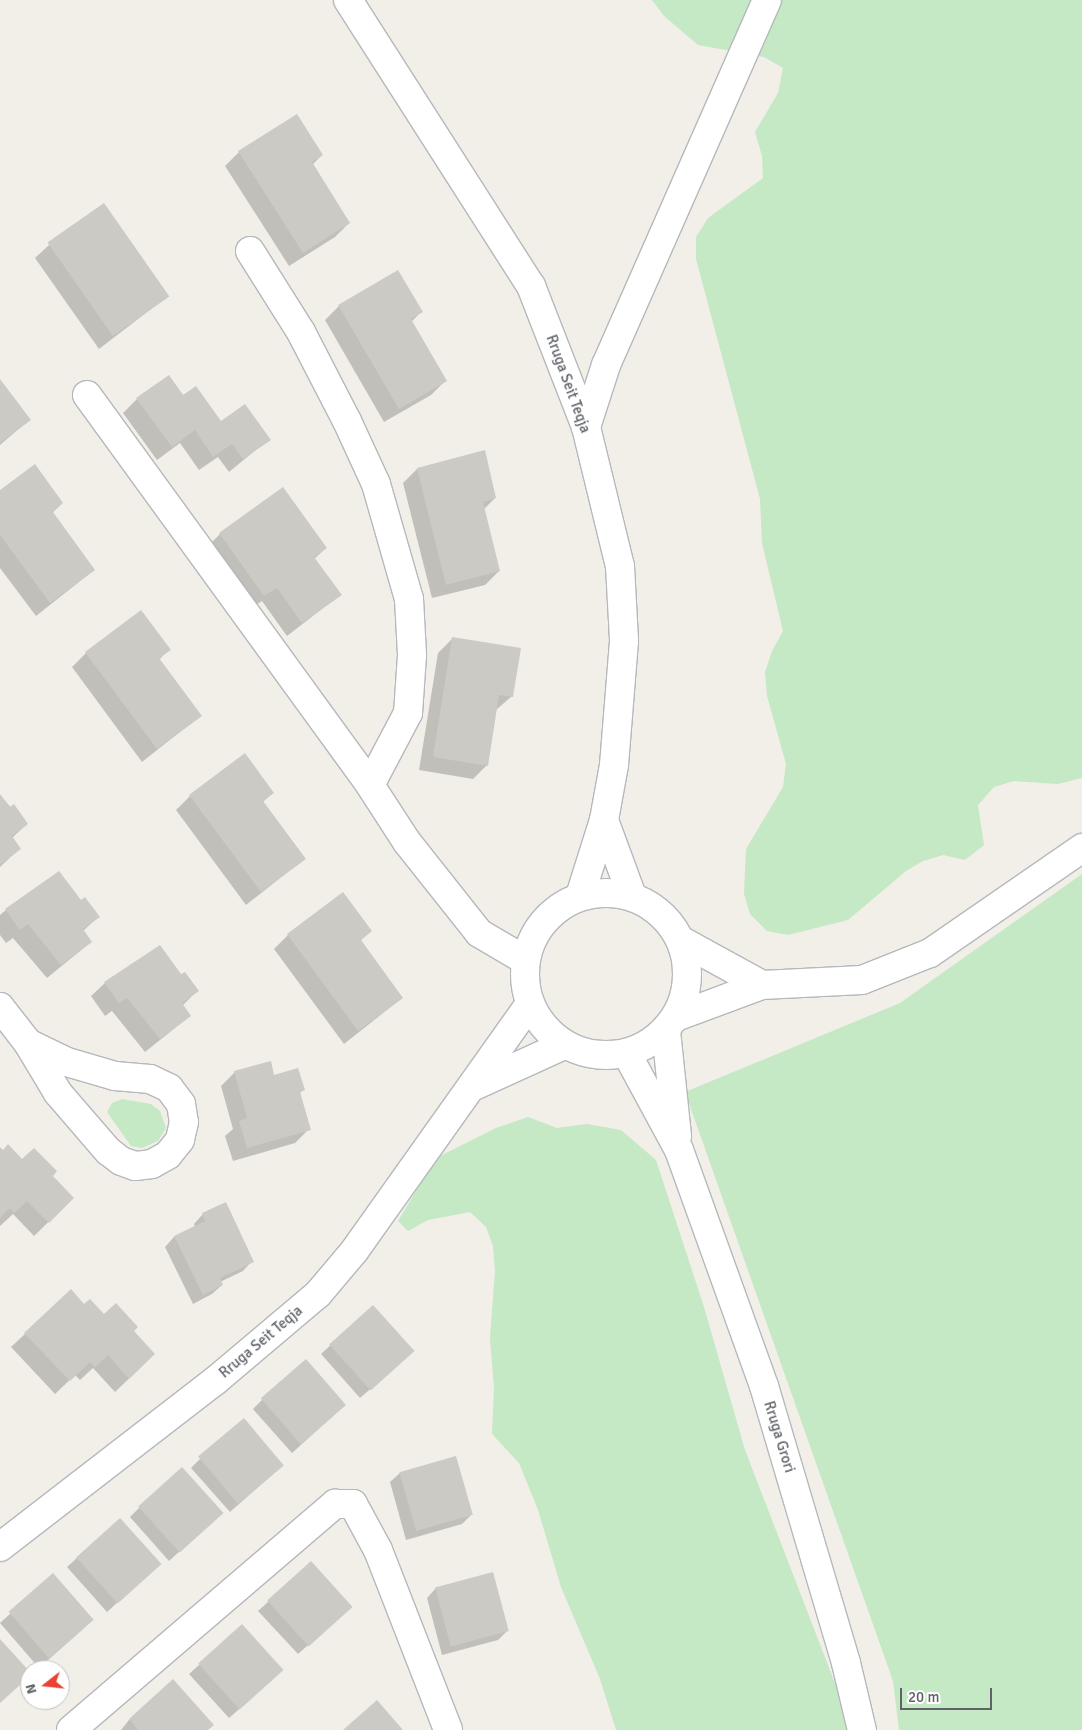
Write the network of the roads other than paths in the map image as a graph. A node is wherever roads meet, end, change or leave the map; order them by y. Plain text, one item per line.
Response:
1 (348, 0) edge
2 (767, 0) edge
3 (250, 251) dead end
4 (87, 395) dead end
5 (586, 427) junction
6 (370, 785) junction
7 (604, 820) junction
8 (1082, 848) edge
9 (580, 896) junction
10 (632, 896) junction
11 (682, 941) junction
12 (525, 960) junction
13 (762, 985) junction
14 (530, 1004) junction
15 (0, 1007) edge
16 (671, 1024) junction
17 (28, 1043) junction
18 (564, 1045) junction
19 (627, 1054) junction
20 (471, 1088) junction
21 (679, 1150) junction
22 (0, 1547) edge
23 (71, 1730) edge
24 (448, 1730) edge
25 (862, 1730) edge

1 - 5 street, Rruga Seit Teqja
2 - 5 street
3 - 6 street
4 - 6 street
5 - 7 street, Rruga Seit Teqja
6 - 12 street
7 - 9 street, Rruga Seit Teqja
7 - 10 street
8 - 13 street
9 - 10 street
9 - 12 street
10 - 11 street
11 - 13 street
11 - 16 street
12 - 14 street
13 - 16 street
14 - 18 street
14 - 20 street, Rruga Seit Teqja
15 - 17 street
16 - 19 street
16 - 21 street, Rruga Grori
17 - 17 street
18 - 19 street
18 - 20 street, Rruga Seit Teqja
19 - 21 street, Rruga Grori
20 - 22 street, Rruga Seit Teqja
21 - 25 street, Rruga Grori
23 - 24 street

